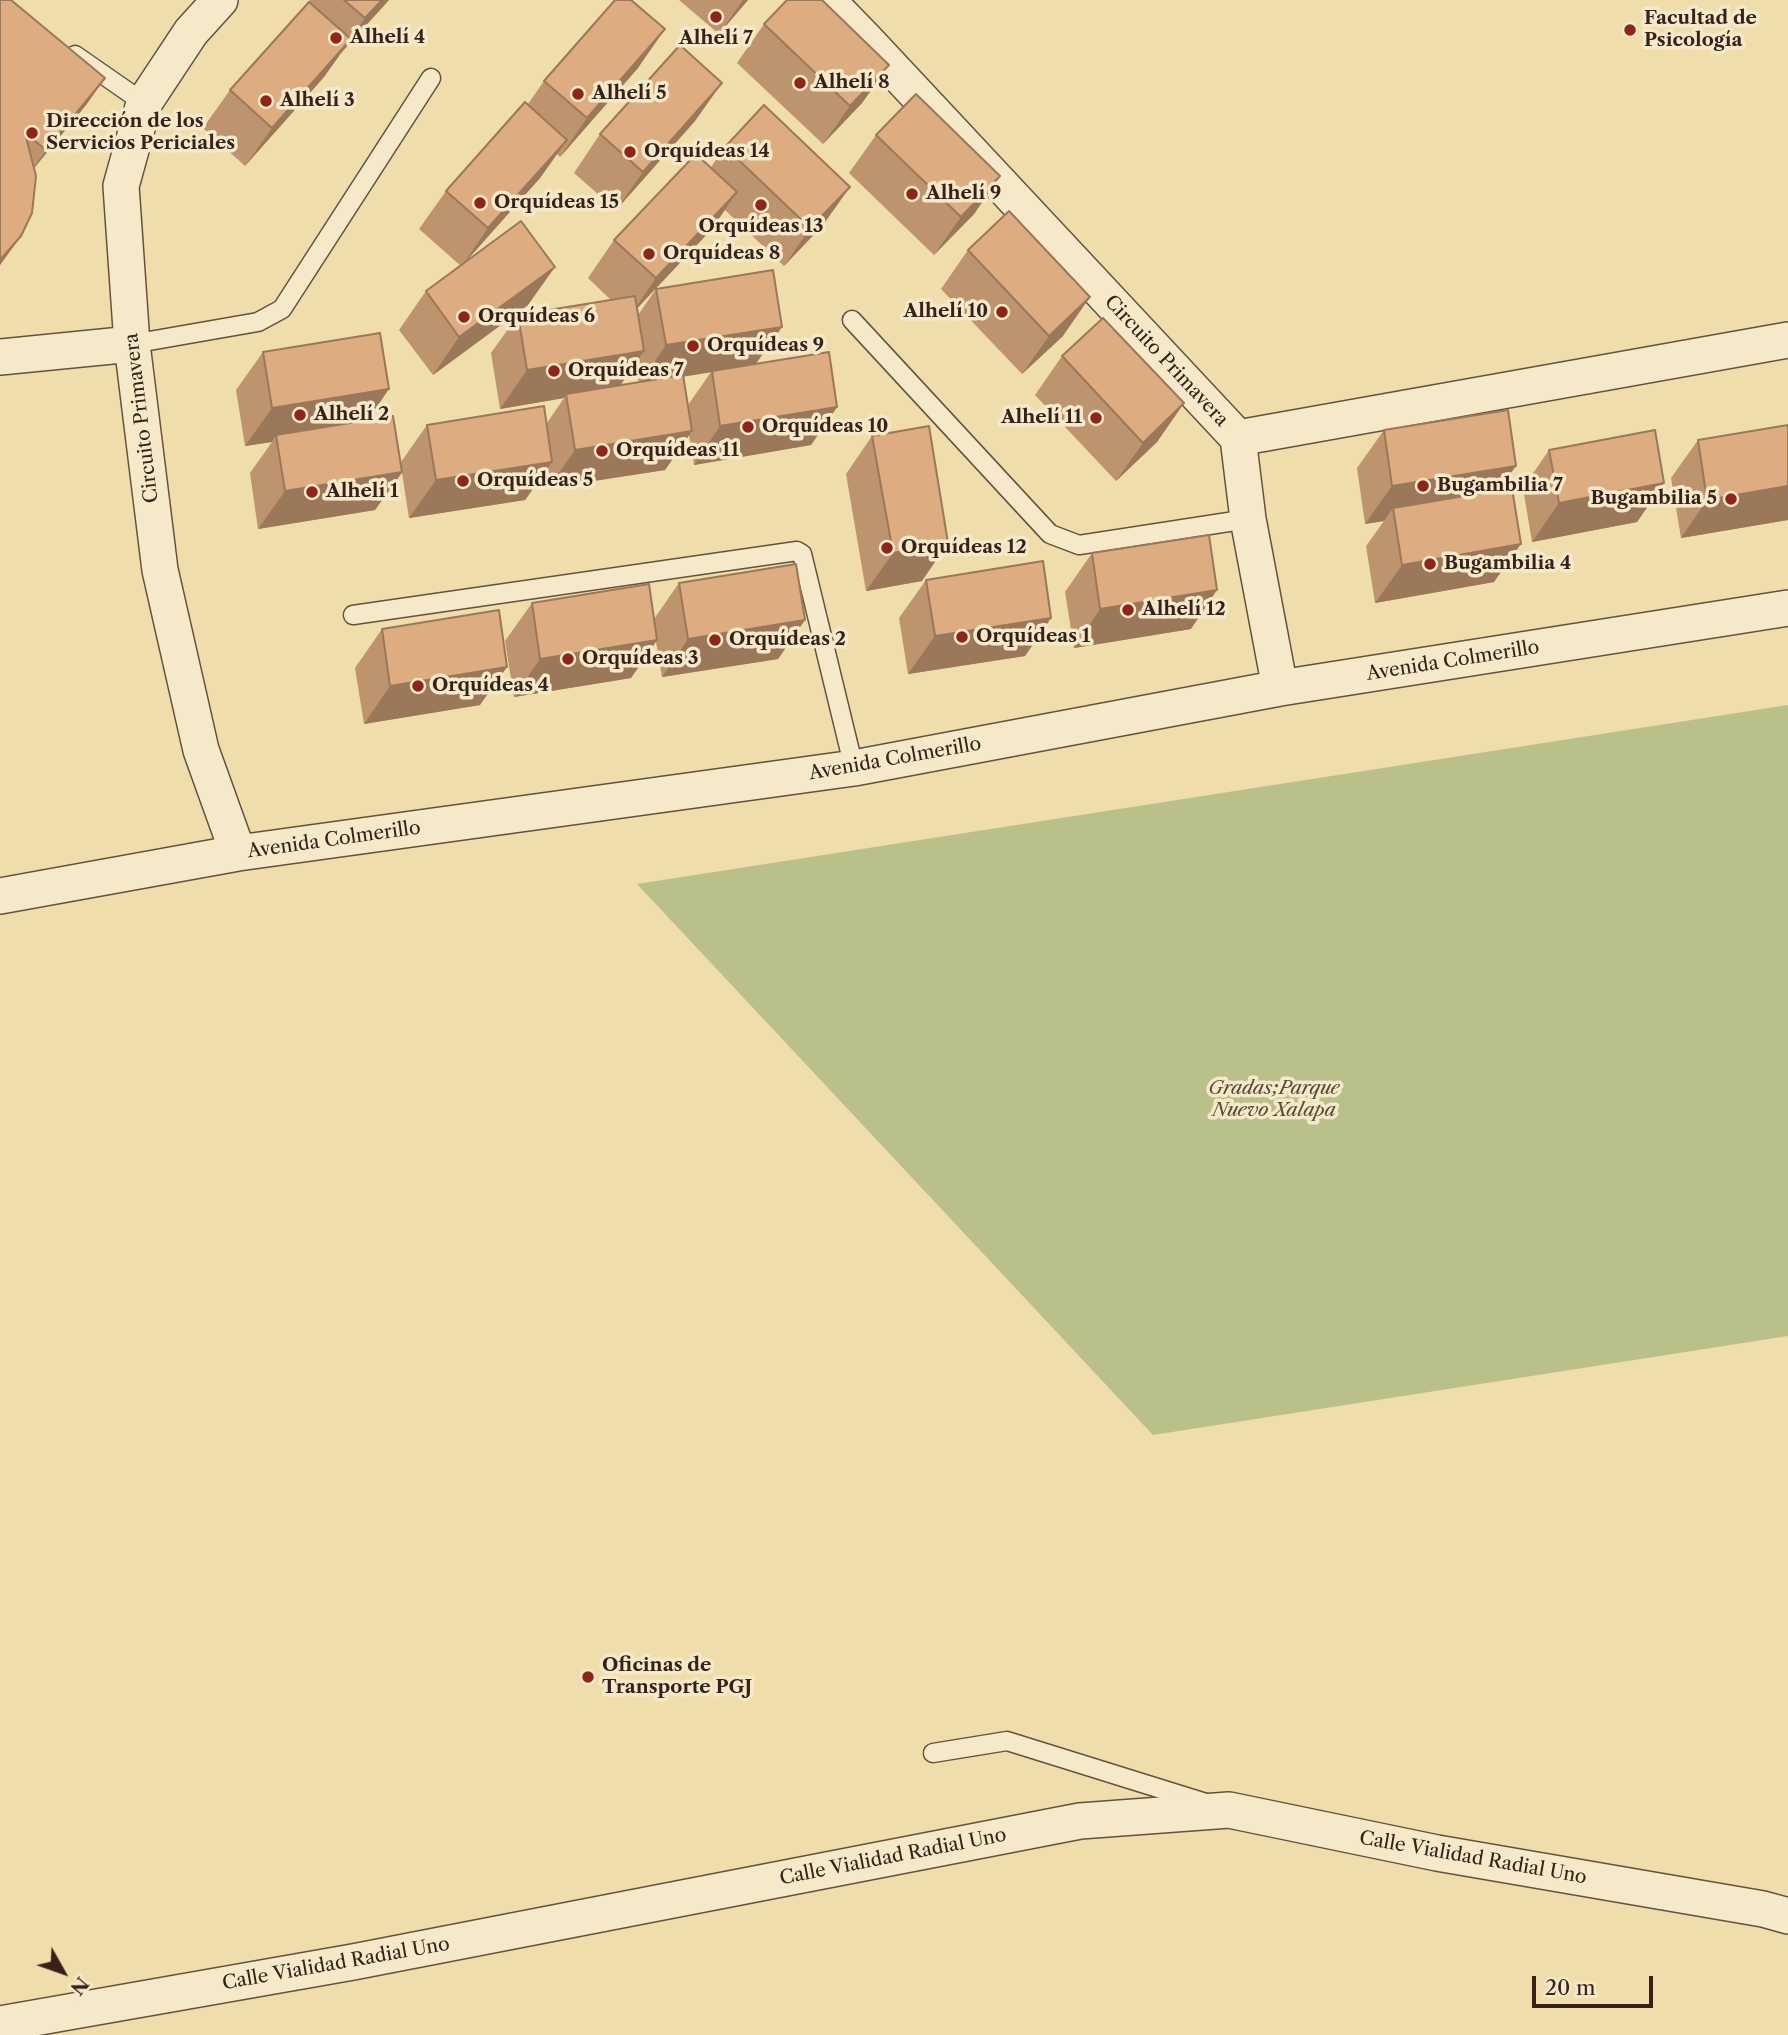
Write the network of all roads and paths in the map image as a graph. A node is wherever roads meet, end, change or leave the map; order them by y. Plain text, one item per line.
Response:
1 (220, 0) edge
2 (827, 0) edge
3 (57, 43) edge
4 (431, 78) dead end
5 (144, 103) junction
6 (852, 320) dead end
7 (1788, 340) edge
8 (132, 344) junction
9 (0, 357) edge
10 (1238, 438) junction
11 (1248, 519) junction
12 (1788, 608) edge
13 (353, 615) dead end
14 (1280, 688) junction
15 (855, 768) junction
16 (238, 853) junction
17 (0, 895) edge
18 (933, 1753) dead end
19 (1229, 1810) junction
20 (1788, 1916) edge
21 (0, 2024) edge

1 - 5 street, Circuito Primavera
2 - 10 street, Circuito Primavera
3 - 5 lane
4 - 8 lane
5 - 8 street, Circuito Primavera
6 - 11 lane
7 - 10 street, Circuito Primavera
8 - 9 street
8 - 16 street, Circuito Primavera
10 - 11 street
11 - 14 street
12 - 14 street, Avenida Colmerillo
13 - 15 lane
14 - 15 street, Avenida Colmerillo
15 - 16 street, Avenida Colmerillo
16 - 17 street, Avenida Colmerillo
18 - 19 lane
19 - 20 street, Calle Vialidad Radial Uno
19 - 21 street, Calle Vialidad Radial Uno

